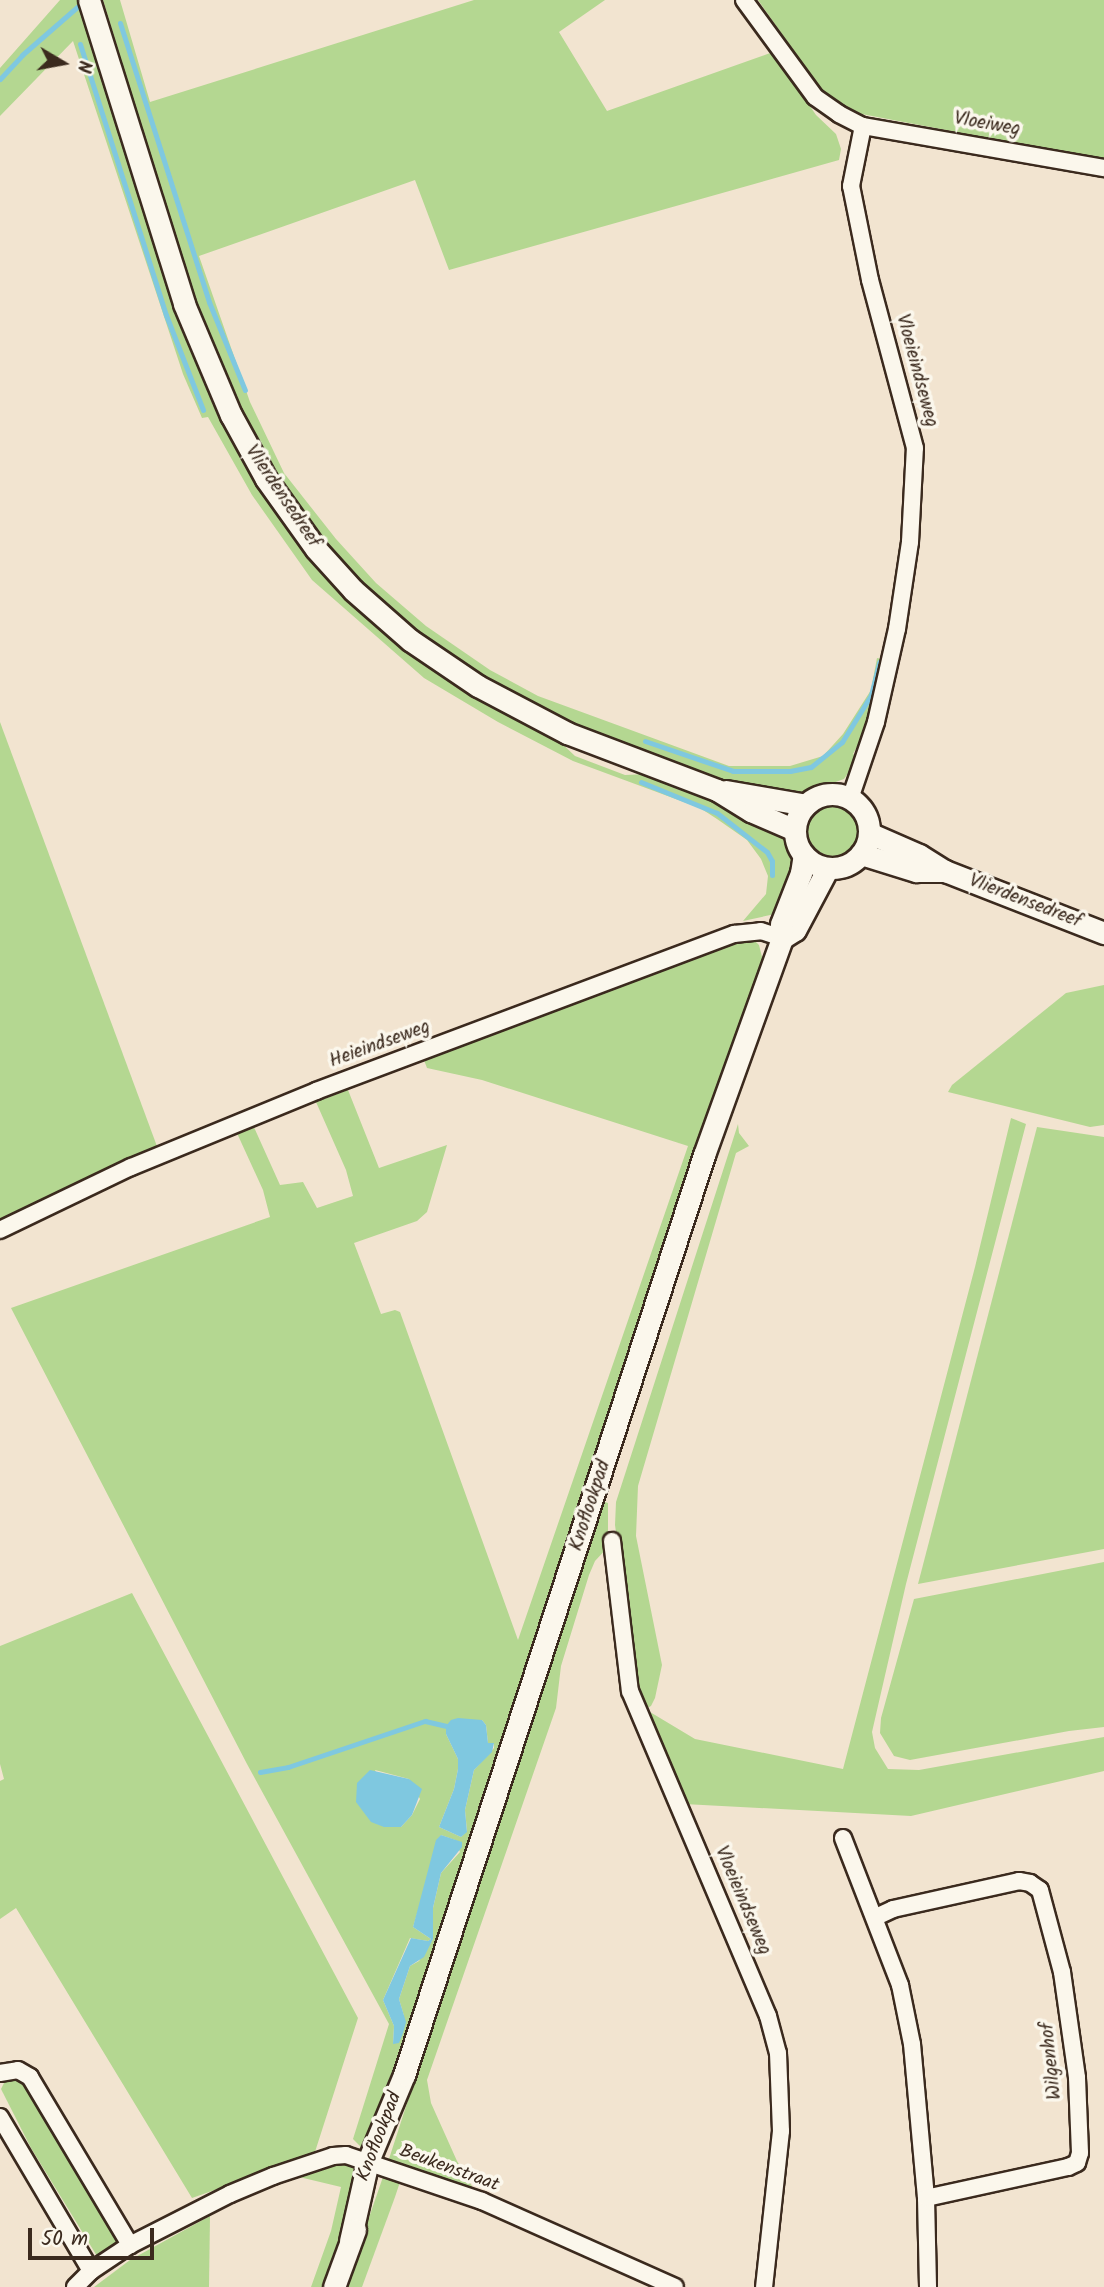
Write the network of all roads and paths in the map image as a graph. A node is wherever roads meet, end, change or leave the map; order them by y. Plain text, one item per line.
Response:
1 (89, 0) edge
2 (744, 0) edge
3 (863, 126) junction
4 (1104, 168) edge
5 (716, 790) junction
6 (850, 799) junction
7 (806, 805) junction
8 (795, 830) junction
9 (869, 833) junction
10 (861, 854) junction
11 (804, 855) junction
12 (828, 868) junction
13 (945, 872) junction
14 (1104, 933) edge
15 (782, 938) junction
16 (0, 1230) edge
17 (612, 1541) dead end
18 (843, 1838) dead end
19 (876, 1917) junction
20 (0, 2073) edge
21 (0, 2117) edge
22 (374, 2164) junction
23 (926, 2198) junction
24 (130, 2245) junction
25 (91, 2271) junction
26 (75, 2287) edge
27 (334, 2287) edge
28 (676, 2287) edge
29 (764, 2287) edge
30 (928, 2287) edge

1 - 5 main road, Vlierdensedreef
2 - 3 street
3 - 4 street, Vloeiweg
3 - 6 street, Vloeieindseweg
5 - 7 main road, Vlierdensedreef
5 - 8 main road, Vlierdensedreef
6 - 7 main road
6 - 9 main road
7 - 8 main road
8 - 11 main road
9 - 10 main road
9 - 13 main road, Vlierdensedreef
10 - 12 main road
10 - 13 main road, Vlierdensedreef
11 - 12 main road
11 - 15 main road, Knoflookpad
12 - 15 main road, Knoflookpad
13 - 14 main road, Vlierdensedreef
15 - 16 street, Heieindseweg
15 - 22 main road, Knoflookpad
17 - 29 street, Vloeieindseweg
18 - 19 street
19 - 23 street
19 - 23 street, Wilgenhof
20 - 24 street
21 - 25 street
22 - 24 street, Beukenstraat
22 - 27 main road, Knoflookpad
22 - 28 street, Beukenstraat
23 - 30 street
24 - 25 street, Beukenstraat
25 - 26 street, Beukenstraat

